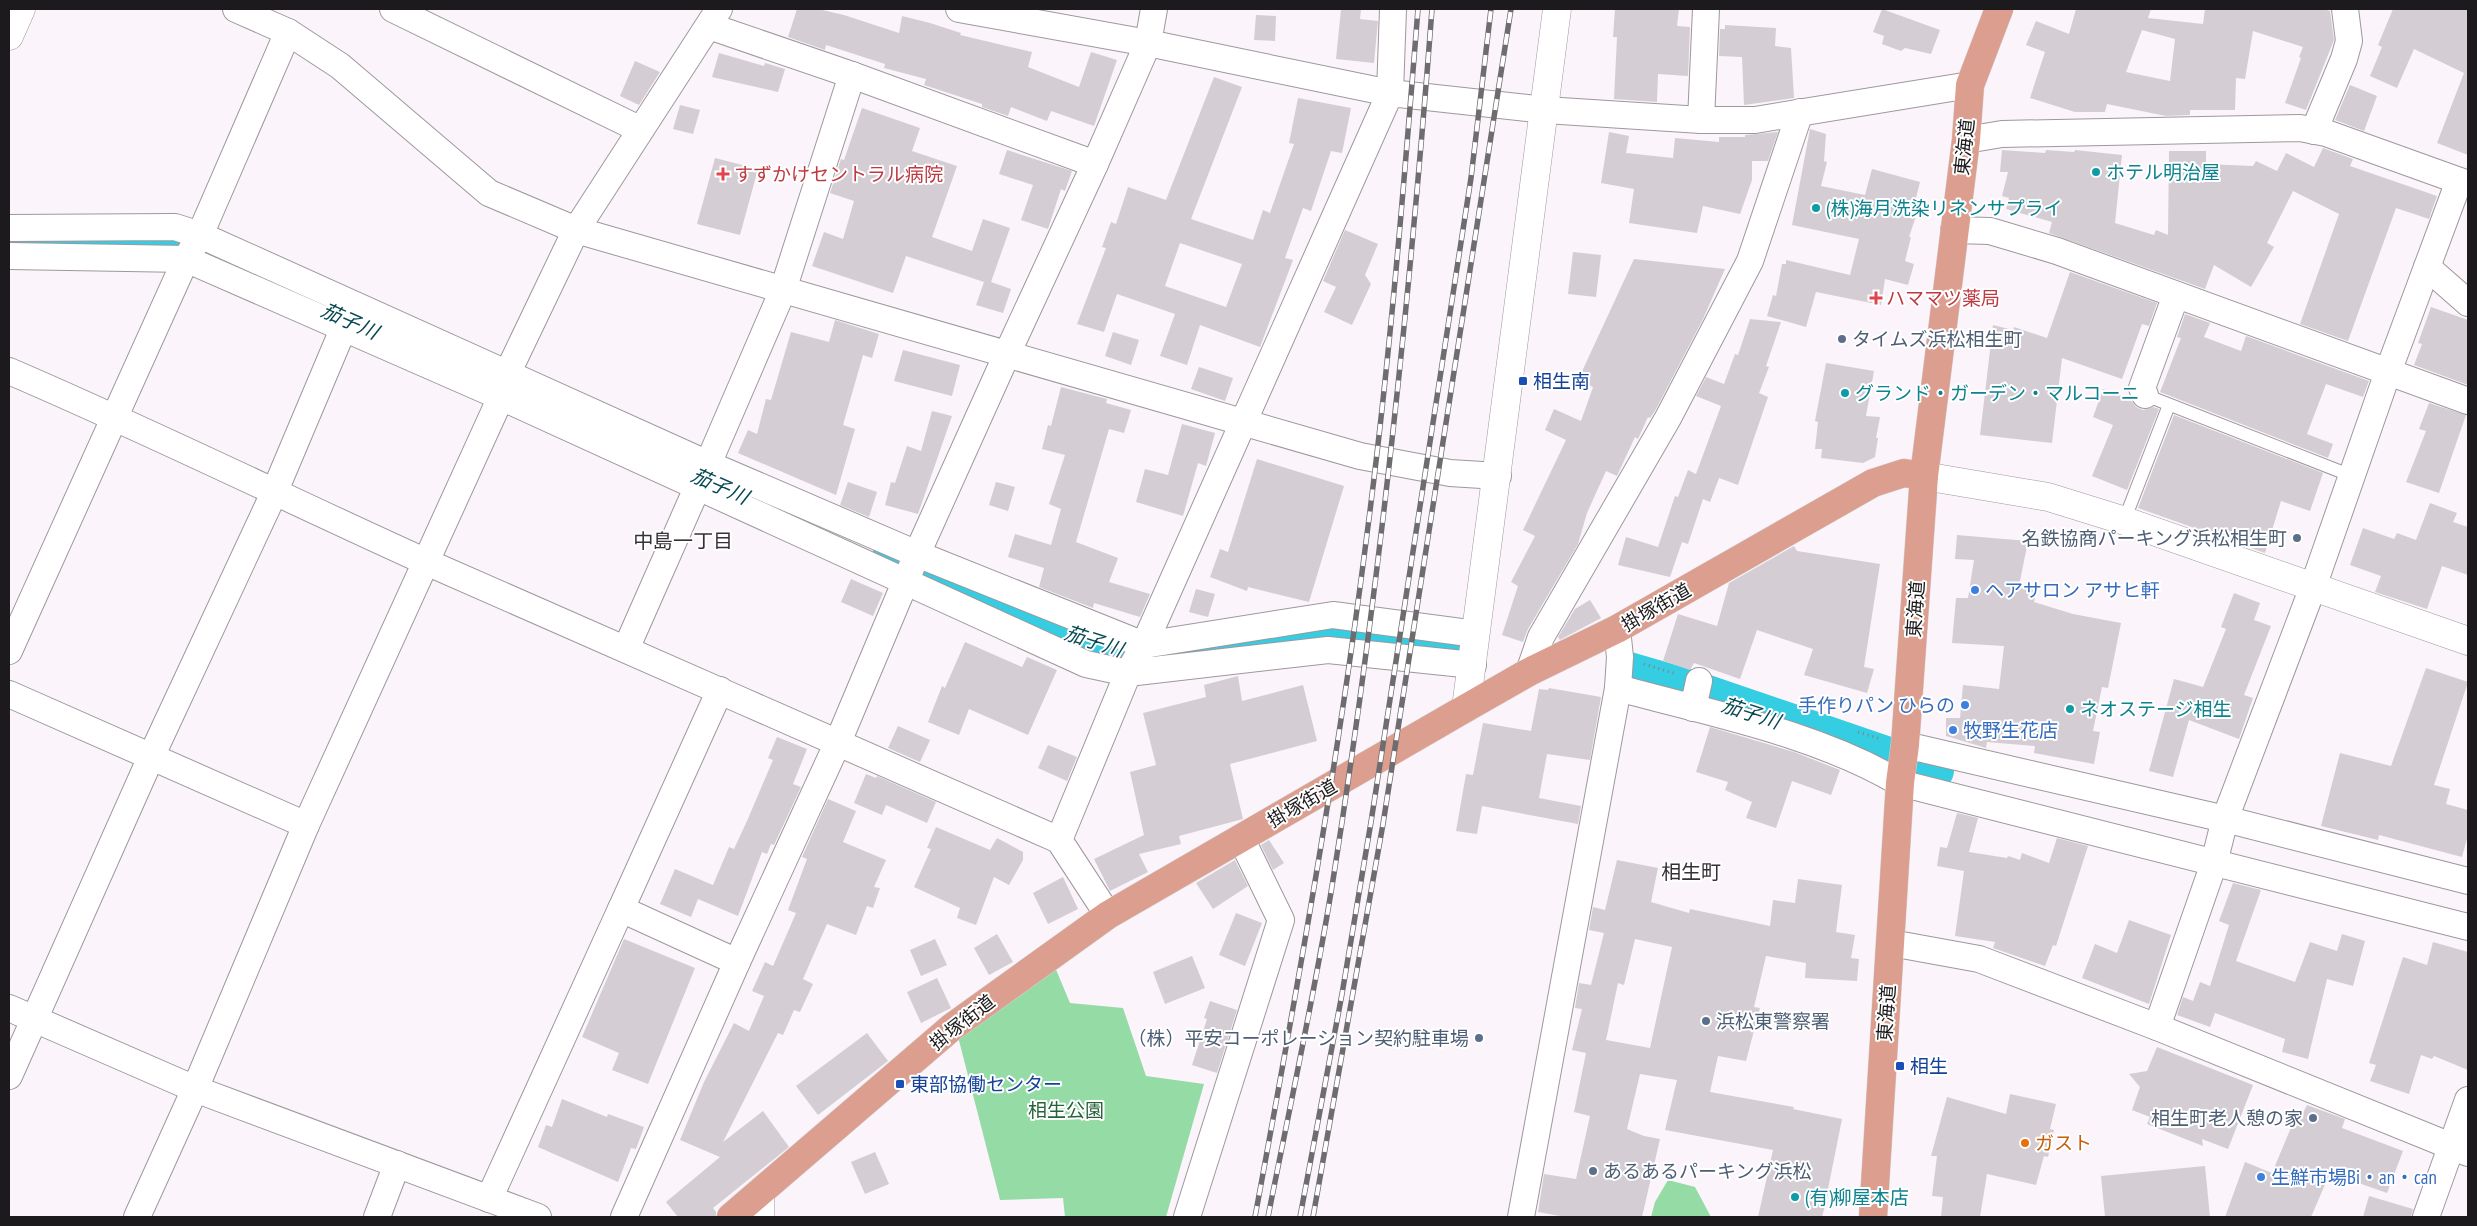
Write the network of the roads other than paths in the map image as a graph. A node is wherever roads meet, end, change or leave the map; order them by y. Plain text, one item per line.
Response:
1 (21, 9) edge
2 (236, 9) edge
3 (393, 9) edge
4 (959, 9) edge
5 (1154, 9) edge
6 (1393, 9) edge
7 (1557, 9) edge
8 (1706, 9) edge
9 (1999, 9) edge
10 (2345, 9) edge
11 (714, 17) edge
12 (288, 32) junction
13 (9, 36) edge
14 (1148, 43) junction
15 (852, 75) junction
16 (1970, 85) junction
17 (1390, 93) junction
18 (1544, 110) junction
19 (1800, 112) junction
20 (1701, 120) junction
21 (639, 130) junction
22 (2314, 131) junction
23 (1966, 140) junction
24 (1095, 164) junction
25 (2464, 182) edge
26 (9, 228) edge
27 (576, 230) junction
28 (1954, 230) junction
29 (200, 235) junction
30 (9, 256) edge
31 (186, 259) junction
32 (2427, 267) junction
33 (783, 290) junction
34 (2176, 294) junction
35 (2468, 304) edge
36 (344, 327) junction
37 (1007, 354) junction
38 (9, 371) edge
39 (508, 372) junction
40 (2388, 372) junction
41 (2145, 395) joint
42 (500, 398) junction
43 (2468, 401) edge
44 (2169, 405) junction
45 (116, 417) junction
46 (1242, 423) junction
47 (708, 464) junction
48 (1498, 476) junction
49 (1924, 476) junction
50 (2352, 476) junction
51 (697, 488) junction
52 (274, 493) junction
53 (2124, 521) junction
54 (917, 554) junction
55 (427, 562) junction
56 (905, 583) junction
57 (2313, 587) junction
58 (1617, 629) junction
59 (1476, 634) junction
60 (2468, 641) edge
61 (1144, 645) junction
62 (626, 649) junction
63 (9, 650) edge
64 (1473, 665) junction
65 (1530, 672) junction
66 (1128, 673) junction
67 (1699, 681) dead end
68 (1618, 688) junction
69 (720, 690) junction
70 (9, 694) edge
71 (1466, 708) junction
72 (1693, 708) junction
73 (838, 742) junction
74 (1905, 745) junction
75 (151, 757) junction
76 (1900, 783) junction
77 (2225, 819) junction
78 (306, 825) junction
79 (1241, 838) junction
80 (1059, 840) junction
81 (2214, 863) junction
82 (2468, 882) edge
83 (621, 909) junction
84 (1108, 915) junction
85 (2468, 927) edge
86 (1891, 943) junction
87 (736, 962) junction
88 (9, 1008) edge
89 (34, 1019) junction
90 (2157, 1027) junction
91 (9, 1076) edge
92 (196, 1089) junction
93 (2468, 1100) edge
94 (2460, 1150) edge
95 (396, 1164) junction
96 (489, 1199) junction
97 (760, 1205) edge
98 (137, 1217) edge
99 (377, 1217) edge
100 (538, 1217) edge
101 (624, 1217) edge
102 (731, 1217) edge
103 (1187, 1217) edge
104 (1521, 1217) edge
105 (1873, 1217) edge
106 (2426, 1217) edge

1 - 13 street
2 - 12 street
3 - 21 street
4 - 14 street
5 - 14 street
6 - 17 street
7 - 18 street
8 - 20 street
9 - 16 highway, 東海道
10 - 22 street
11 - 15 street
11 - 21 street
12 - 27 street
12 - 29 street
14 - 17 street
14 - 24 street
15 - 24 street
15 - 33 street
16 - 19 street
16 - 23 highway, 東海道
17 - 18 street
17 - 46 street
18 - 20 street
18 - 48 street
19 - 20 street
19 - 65 street
21 - 27 street
22 - 23 street
22 - 25 street
23 - 28 highway, 東海道
24 - 37 street
25 - 32 street
26 - 29 street
27 - 33 street
27 - 39 street
28 - 34 street
28 - 49 highway, 東海道
29 - 31 street
29 - 39 street
30 - 31 street
31 - 36 street
31 - 45 street
32 - 35 street
32 - 40 street
33 - 37 street
33 - 47 street
34 - 40 street
34 - 41 street
36 - 42 street
36 - 52 street
37 - 46 street
37 - 54 street
38 - 45 street
39 - 42 street
39 - 47 street
40 - 43 street
40 - 50 street
41 - 44 lane
42 - 51 street
42 - 55 street
44 - 50 lane
44 - 53 lane
45 - 52 street
45 - 63 street
46 - 48 street
46 - 61 street
47 - 54 street
48 - 59 street
49 - 53 street
49 - 58 highway, 掛塚街道
49 - 74 highway, 東海道
50 - 57 street
51 - 56 street
51 - 62 street
52 - 55 street
52 - 75 street
53 - 57 street
54 - 56 street
54 - 61 street
55 - 62 street
55 - 78 street
56 - 66 street
56 - 73 street
57 - 60 street
57 - 77 street
58 - 65 highway, 掛塚街道
58 - 68 street
59 - 61 street
59 - 64 street
61 - 66 street
62 - 69 street
64 - 66 street
64 - 71 street
65 - 71 highway, 掛塚街道
66 - 80 street
67 - 72 street
68 - 72 street
68 - 104 street
69 - 73 street
69 - 83 street
70 - 75 street
71 - 79 highway, 掛塚街道
72 - 76 street
73 - 80 street
73 - 87 street
74 - 76 highway, 東海道
74 - 77 street
75 - 78 street
75 - 89 street
76 - 81 street
76 - 86 highway, 東海道
77 - 81 street
77 - 82 street
78 - 92 street
79 - 84 highway, 掛塚街道
79 - 103 street
80 - 84 street
81 - 85 street
81 - 90 street
83 - 87 street
83 - 96 street
84 - 97 highway, 掛塚街道
86 - 90 street
86 - 105 highway, 東海道
87 - 101 street
88 - 89 street
89 - 91 street
89 - 92 street
90 - 94 street
92 - 95 street
92 - 98 street
93 - 94 street
94 - 106 street
95 - 96 street
95 - 99 street
96 - 100 street
97 - 102 highway, 掛塚街道

